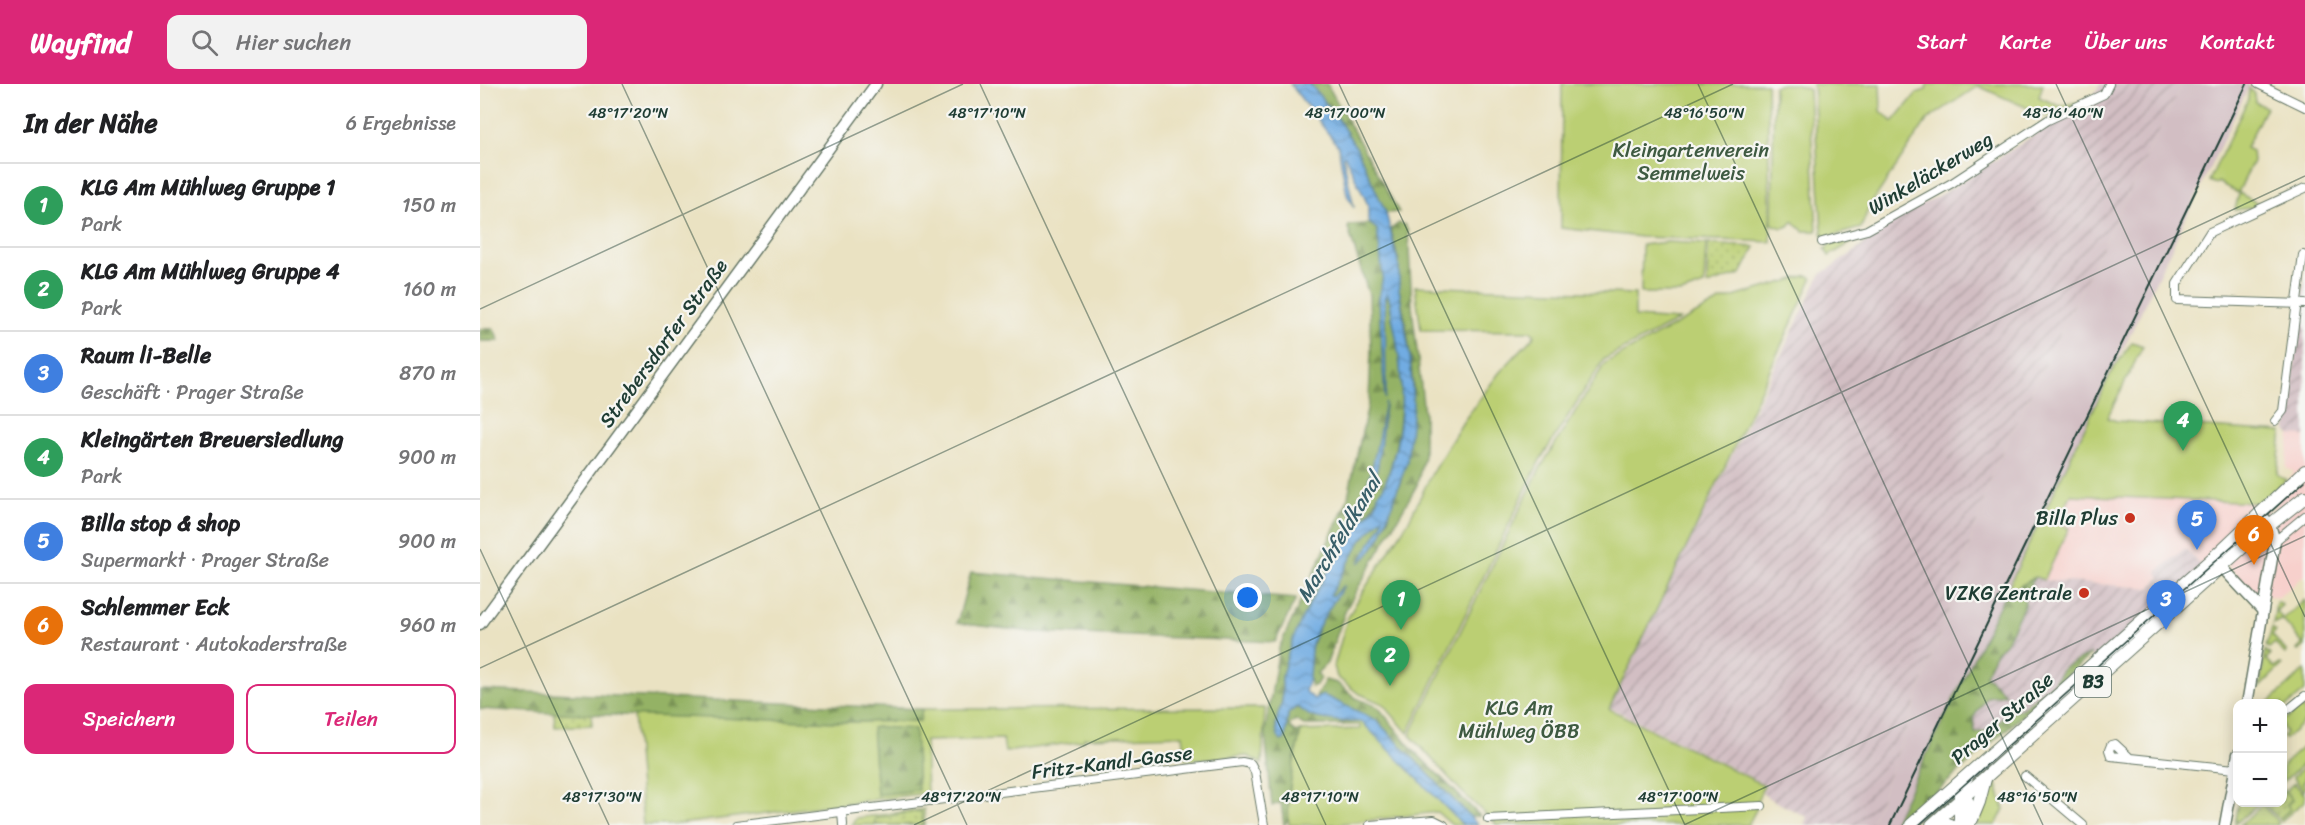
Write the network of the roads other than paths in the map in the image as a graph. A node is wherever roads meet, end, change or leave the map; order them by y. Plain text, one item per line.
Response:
1 (876, 84) edge
2 (2109, 84) edge
3 (2258, 84) edge
4 (2305, 107) edge
5 (2305, 188) edge
6 (1822, 242) dead end
7 (2303, 255) dead end
8 (2302, 304) edge
9 (2275, 421) dead end
10 (2305, 471) edge
11 (2305, 497) edge
12 (2260, 513) junction
13 (2305, 516) edge
14 (2270, 525) junction
15 (2275, 541) junction
16 (2217, 562) junction
17 (2262, 610) junction
18 (480, 624) edge
19 (2305, 696) edge
20 (2248, 699) edge
21 (2287, 710) edge
22 (2130, 758) dead end
23 (2233, 769) edge
24 (1971, 771) junction
25 (2025, 776) dead end
26 (1985, 779) junction
27 (2233, 780) edge
28 (1944, 794) junction
29 (1962, 796) junction
30 (1762, 806) dead end
31 (842, 811) junction
32 (1488, 819) dead end
33 (736, 825) edge
34 (843, 825) edge
35 (1264, 825) edge
36 (1370, 825) edge
37 (1444, 825) edge
38 (1911, 825) edge
39 (1933, 825) edge
40 (1951, 825) edge
41 (1959, 825) edge
42 (1968, 825) edge
43 (2083, 825) edge
44 (2225, 825) edge

1 - 18 street, Strebersdorfer Straße
2 - 6 street, Winkeläckerweg
3 - 4 street
5 - 8 street
7 - 8 street
8 - 9 street
10 - 12 main road, Prager Straße / B3
11 - 14 main road, Prager Straße / B3
12 - 14 street
12 - 16 main road, Prager Straße / B3
13 - 15 street
14 - 15 street
14 - 16 main road, Prager Straße / B3
15 - 17 street
16 - 17 street
16 - 24 main road, Prager Straße / B3
16 - 26 main road, Prager Straße / B3
17 - 20 street
19 - 21 street
22 - 23 street
24 - 28 main road, Prager Straße / B3
24 - 29 main road
25 - 43 street
26 - 29 main road, Prager Straße / B3
26 - 42 main road
27 - 44 street
28 - 29 main road
28 - 38 main road, Prager Straße / B3
29 - 39 main road, Prager Straße / B3
29 - 41 main road
29 - 42 main road
30 - 32 street
31 - 33 street, Fritz-Kandl-Gasse
31 - 34 street
31 - 35 street, Fritz-Kandl-Gasse
36 - 37 street
39 - 40 main road

